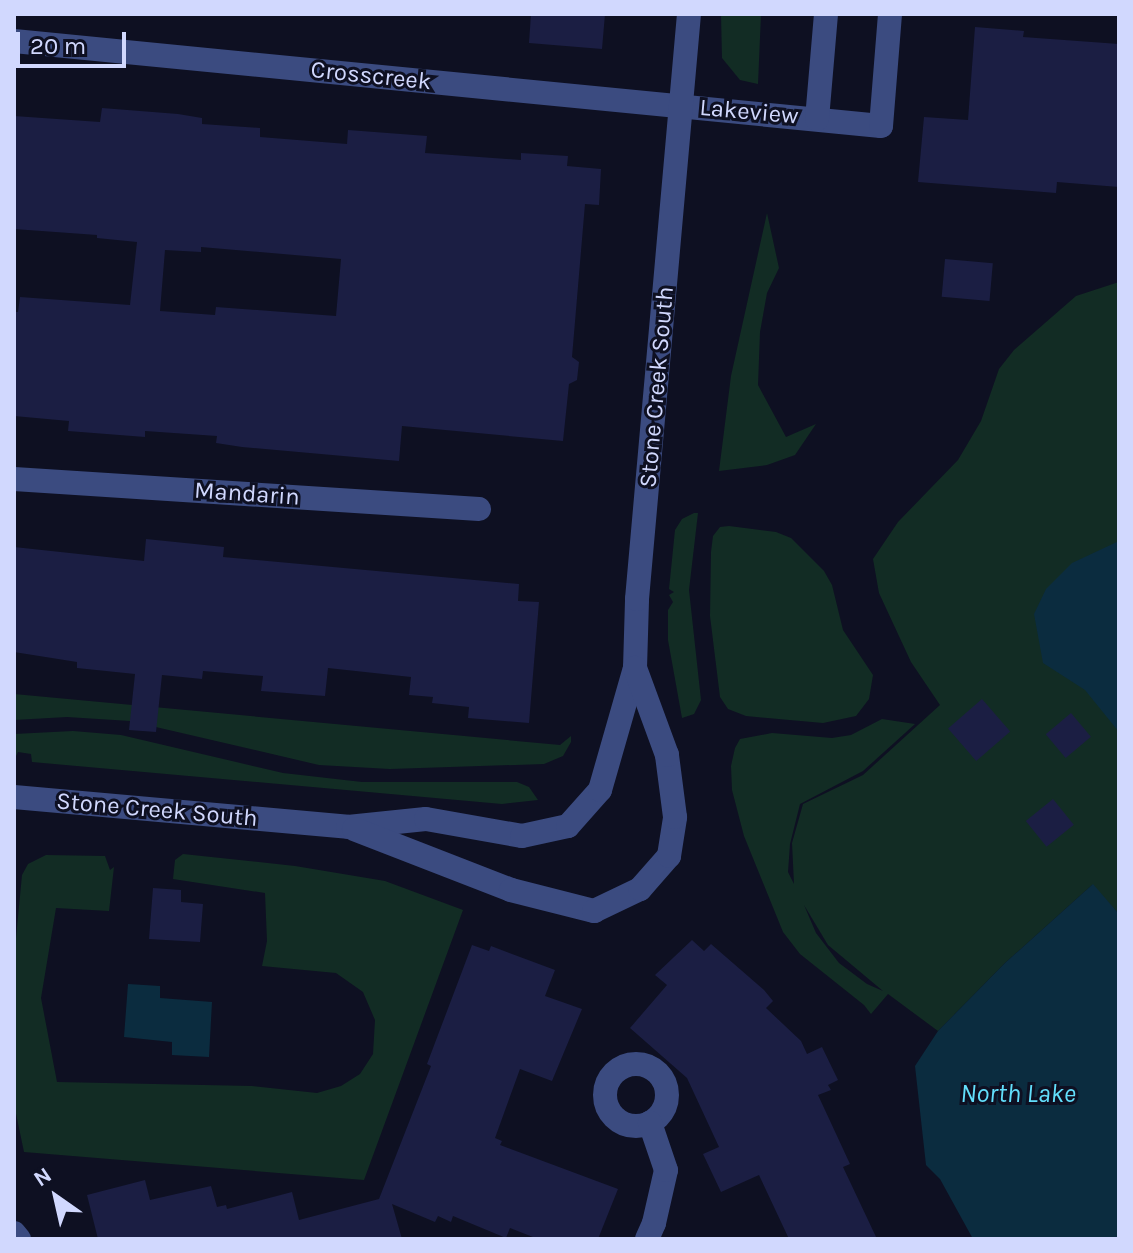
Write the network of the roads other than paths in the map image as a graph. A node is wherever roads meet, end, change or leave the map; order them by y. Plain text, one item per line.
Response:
1 (689, 14) edge
2 (826, 14) edge
3 (890, 14) edge
4 (14, 41) edge
5 (681, 106) junction
6 (817, 119) junction
7 (14, 479) edge
8 (479, 509) dead end
9 (635, 668) junction
10 (14, 797) edge
11 (348, 827) junction
12 (650, 1123) dead end
13 (14, 1233) edge
14 (19, 1239) edge
15 (647, 1239) edge

1 - 5 street, Stone Creek South
2 - 6 street, Lakeview
3 - 6 street, Lakeview
4 - 5 street, Crosscreek
5 - 6 street, Lakeview
5 - 9 street, Stone Creek South
7 - 8 street, Mandarin
9 - 11 street, Stone Creek South
9 - 11 street, Stone Creek South
10 - 11 street, Stone Creek South
12 - 15 street
13 - 14 street

